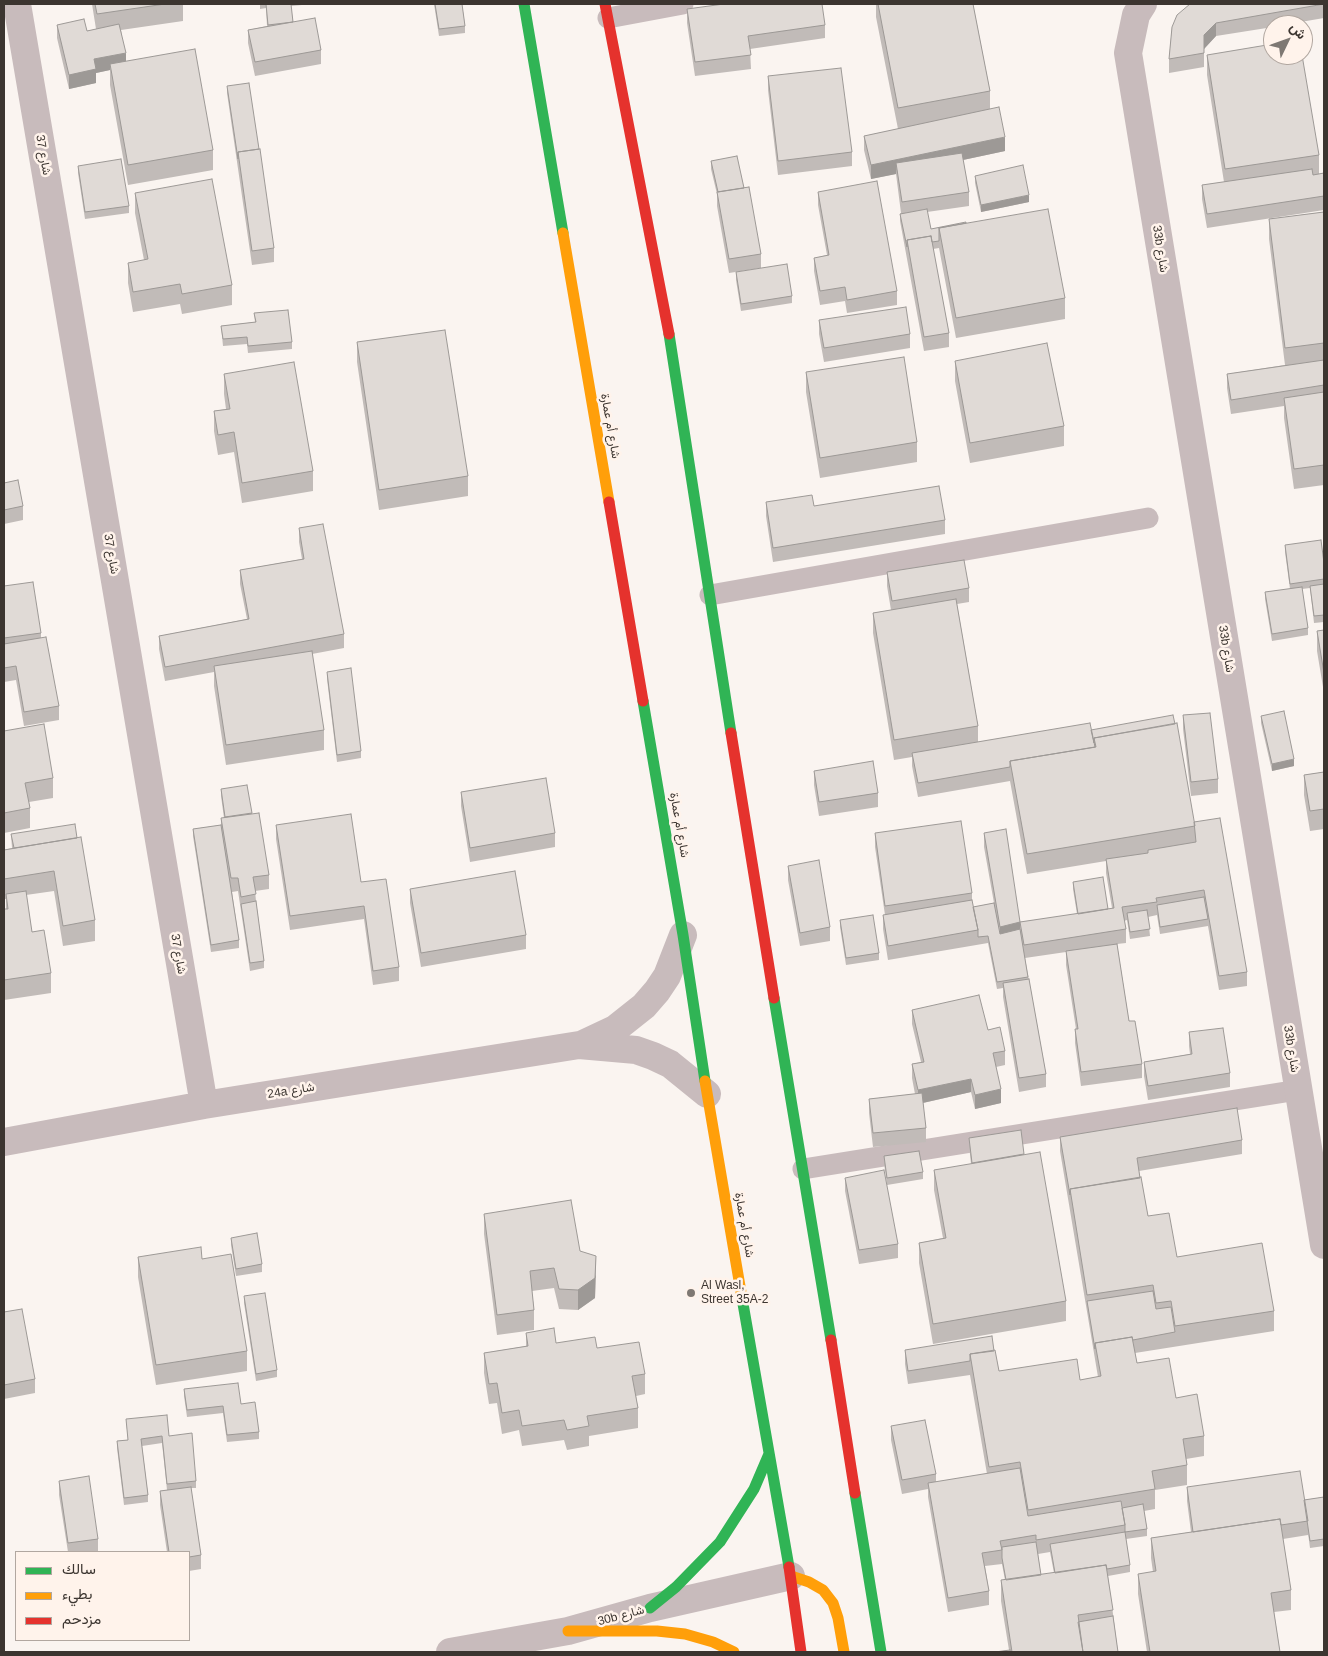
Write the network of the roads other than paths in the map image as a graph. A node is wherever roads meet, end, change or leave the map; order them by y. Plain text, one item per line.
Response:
1 (17, 4) edge
2 (524, 4) edge
3 (683, 4) edge
4 (1143, 4) edge
5 (606, 11) edge
6 (1148, 518) dead end
7 (710, 595) junction
8 (684, 936) junction
9 (580, 1046) junction
10 (1298, 1090) junction
11 (707, 1094) junction
12 (204, 1105) junction
13 (4, 1142) edge
14 (803, 1169) junction
15 (1324, 1239) edge
16 (769, 1454) junction
17 (791, 1576) junction
18 (650, 1608) junction
19 (568, 1631) junction
20 (450, 1652) edge
21 (734, 1652) edge
22 (801, 1652) edge
23 (844, 1652) edge
24 (881, 1652) edge

1 - 12 street, شارع 37
2 - 8 street, شارع أم عمارة
3 - 5 lane
4 - 10 street, 33b شارع
5 - 7 street
6 - 7 lane
7 - 14 street
8 - 9 street, 24a شارع
8 - 11 street, شارع أم عمارة
9 - 11 street, 24a شارع
9 - 12 street, 24a شارع
10 - 14 lane
10 - 15 street, 33b شارع
11 - 16 street, شارع أم عمارة
12 - 13 street, 24a شارع
14 - 24 street
16 - 17 street, شارع أم عمارة
16 - 18 street
17 - 18 street, 30b شارع
17 - 22 street, شارع أم عمارة
17 - 23 street
18 - 19 street, 30b شارع
19 - 20 street, 30b شارع
19 - 21 street

